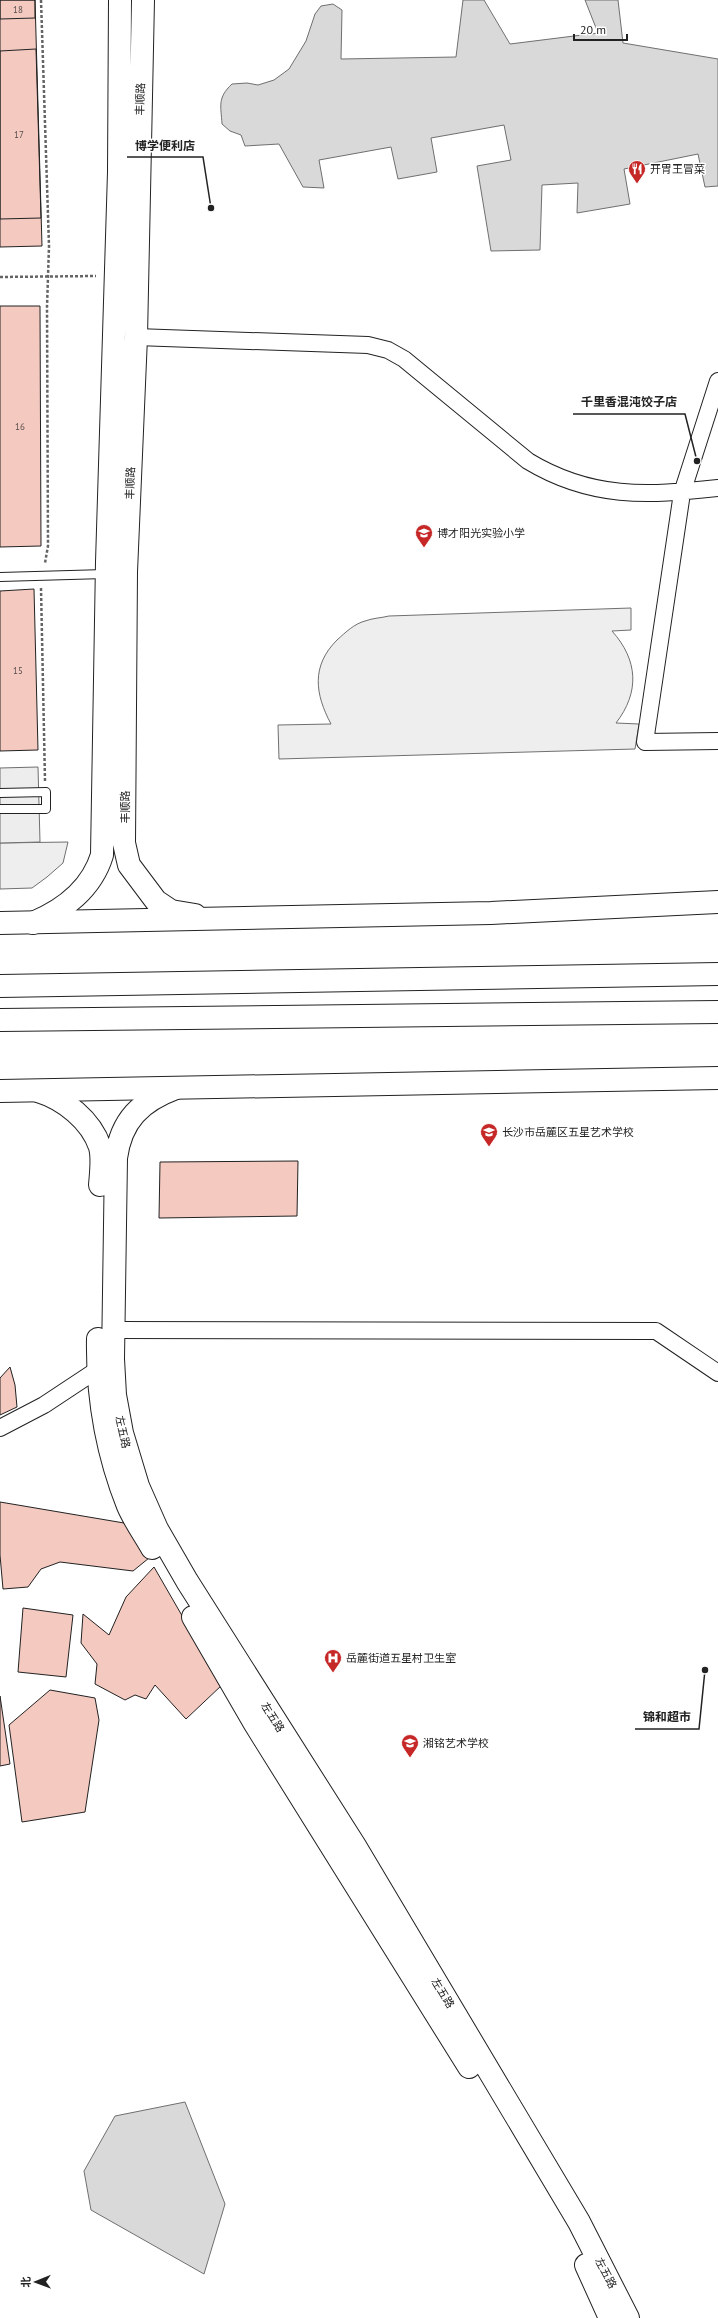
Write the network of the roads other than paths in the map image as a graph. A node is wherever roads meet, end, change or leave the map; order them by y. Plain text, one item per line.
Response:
1 (120, 0) edge
2 (143, 0) edge
3 (136, 338) junction
4 (718, 382) edge
5 (718, 488) edge
6 (682, 493) junction
7 (107, 574) junction
8 (0, 577) edge
9 (718, 741) edge
10 (0, 793) edge
11 (0, 809) edge
12 (718, 902) edge
13 (208, 918) junction
14 (0, 923) edge
15 (33, 923) junction
16 (718, 965) edge
17 (718, 974) edge
18 (599, 976) junction
19 (0, 986) edge
20 (718, 1012) edge
21 (0, 1020) edge
22 (718, 1078) edge
23 (176, 1088) junction
24 (0, 1091) edge
25 (38, 1091) junction
26 (113, 1330) junction
27 (105, 1364) junction
28 (718, 1373) edge
29 (0, 1428) edge
30 (610, 2318) edge
31 (628, 2318) edge

1 - 7 main road
2 - 3 main road, 丰顺路
3 - 6 street
3 - 13 main road, 丰顺路
4 - 6 street
5 - 6 street
6 - 9 street
7 - 8 lane
7 - 15 main road
10 - 11 lane
12 - 13 main road
13 - 15 main road
14 - 15 main road
16 - 18 main road
17 - 18 main road
18 - 19 main road
20 - 21 main road
22 - 23 main road
23 - 25 main road
23 - 26 main road, 左五路
24 - 25 main road
25 - 27 main road, 左五路
26 - 27 main road, 左五路
26 - 28 street
27 - 29 street
27 - 30 main road, 左五路
27 - 31 main road, 左五路

